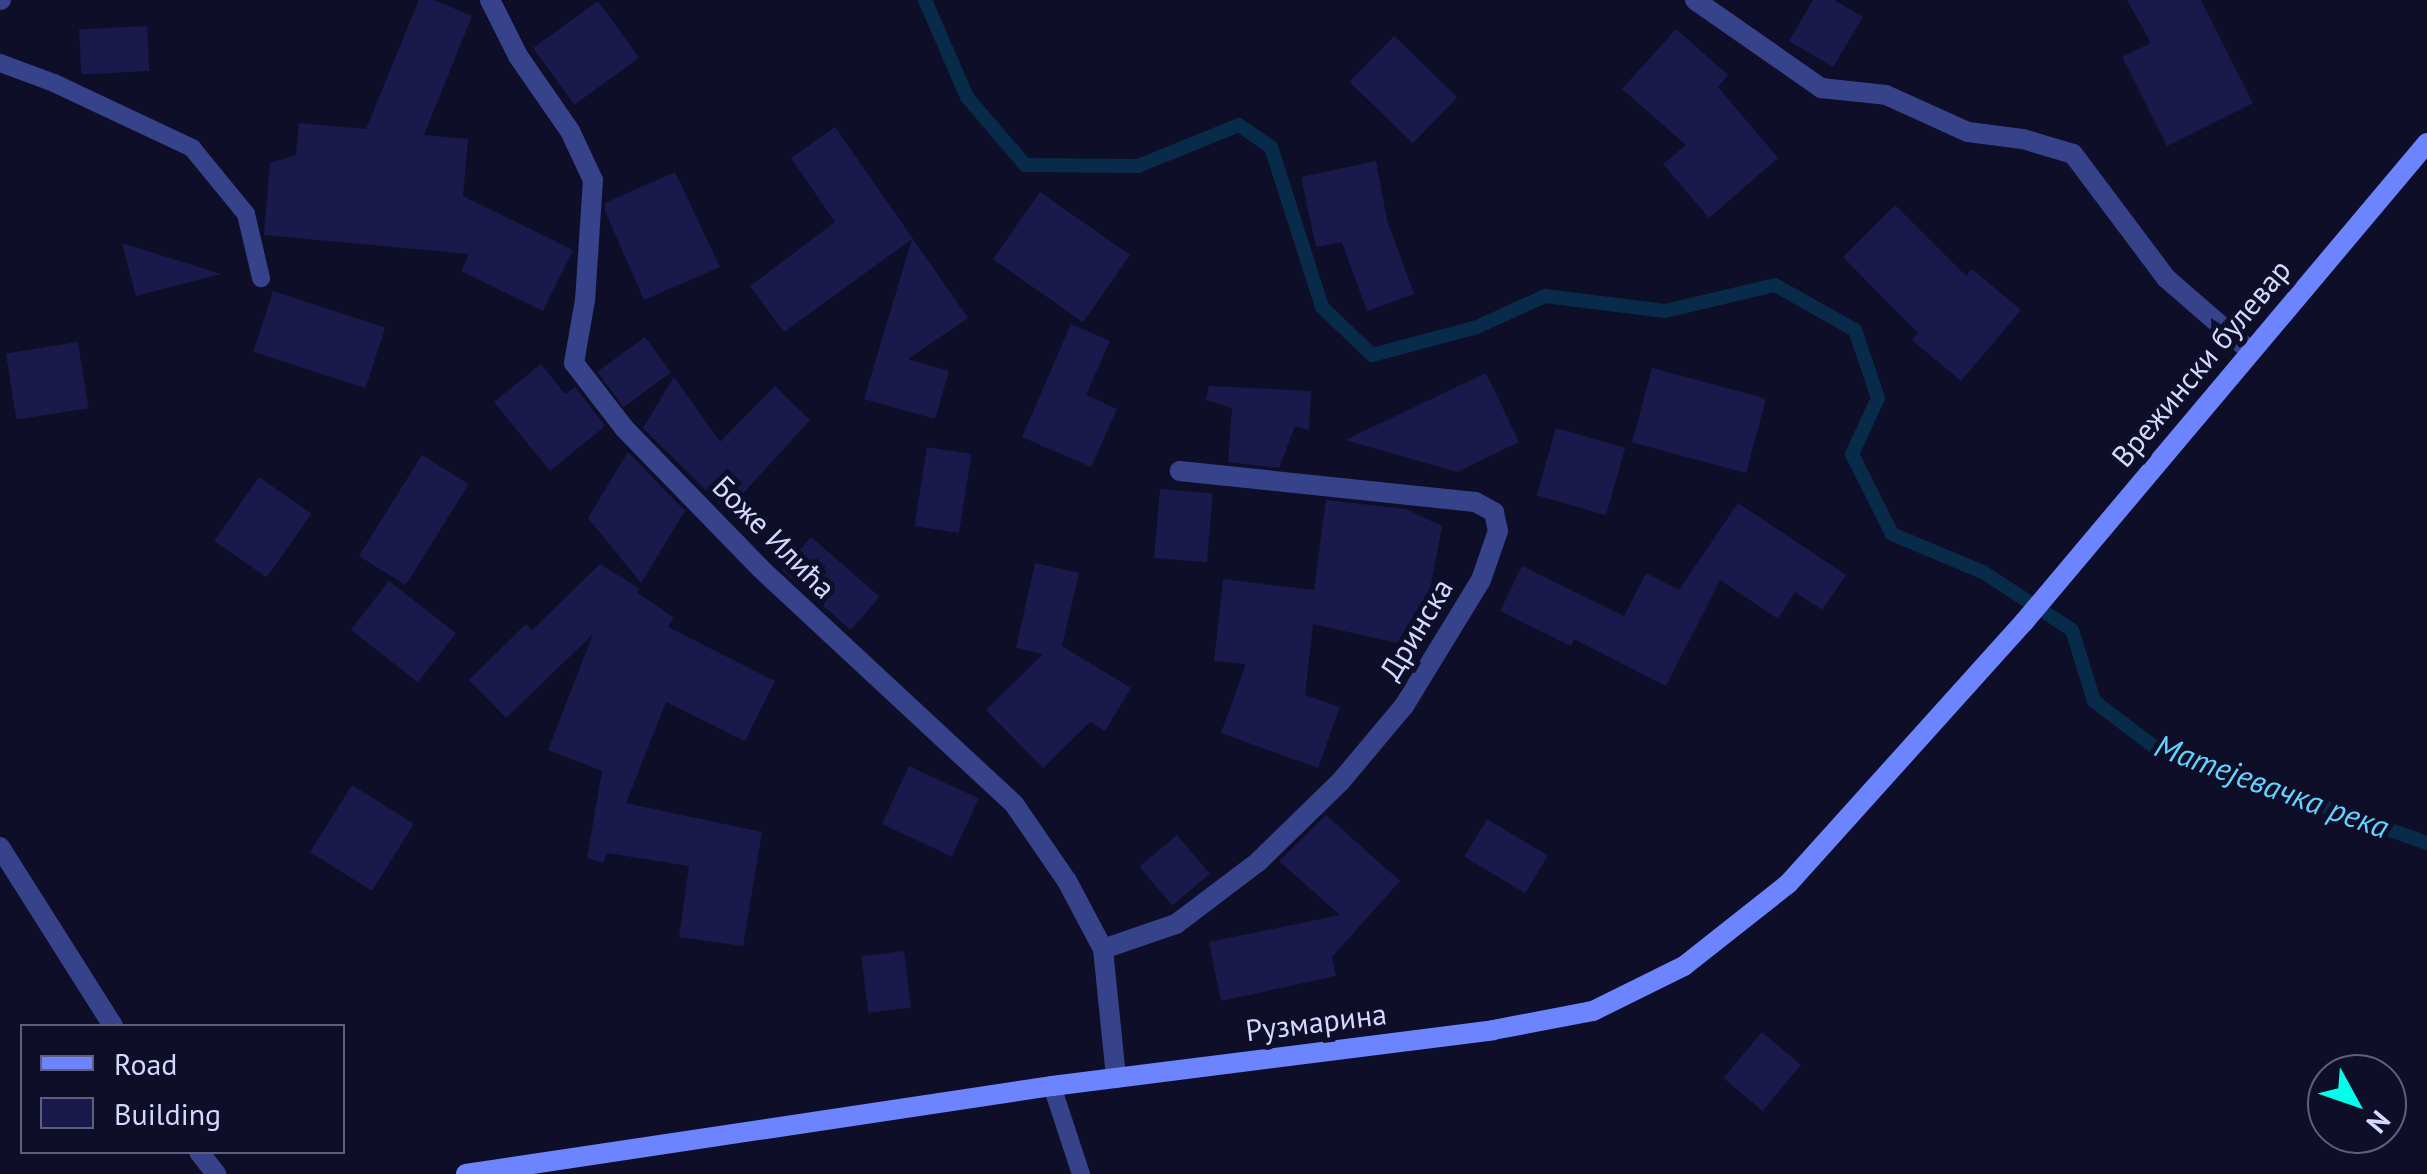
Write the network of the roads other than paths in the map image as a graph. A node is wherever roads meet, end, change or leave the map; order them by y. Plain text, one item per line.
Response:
1 (490, 0) edge
2 (1695, 0) edge
3 (0, 63) edge
4 (2427, 144) edge
5 (261, 278) dead end
6 (2250, 350) junction
7 (1180, 471) dead end
8 (2024, 622) joint
9 (0, 848) edge
10 (1103, 948) junction
11 (112, 1024) edge
12 (1116, 1078) junction
13 (1052, 1086) junction
14 (201, 1154) edge
15 (216, 1174) edge
16 (466, 1174) edge
17 (1081, 1174) edge

1 - 10 street, Боже Илића
2 - 6 street
3 - 5 lane
4 - 6 main road, Врежински булевар
6 - 8 main road, Врежински булевар
7 - 10 street, Дринска
8 - 12 main road, Рузмарина
9 - 11 street
10 - 12 street, Боже Илића
12 - 13 main road, Рузмарина
13 - 16 main road, Рузмарина
13 - 17 lane
14 - 15 street

